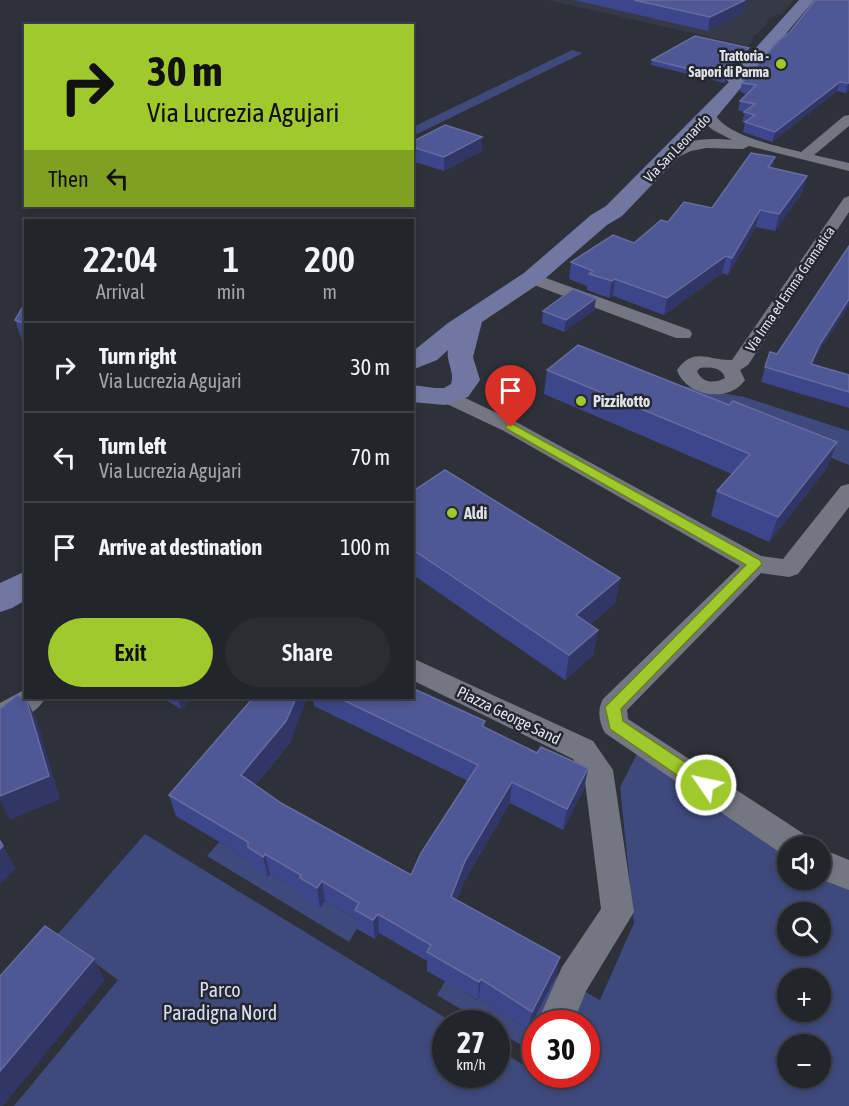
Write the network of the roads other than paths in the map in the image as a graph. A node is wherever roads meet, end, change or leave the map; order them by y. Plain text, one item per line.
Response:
1 (798, 0) edge
2 (807, 0) edge
3 (787, 20) junction
4 (710, 107) junction
5 (849, 119) edge
6 (691, 134) junction
7 (740, 142) junction
8 (804, 156) junction
9 (662, 157) junction
10 (849, 167) edge
11 (849, 201) edge
12 (532, 278) junction
13 (470, 321) junction
14 (683, 334) dead end
15 (415, 361) edge
16 (725, 366) dead end
17 (465, 376) junction
18 (419, 396) edge
19 (511, 427) junction
20 (849, 491) edge
21 (756, 564) junction
22 (24, 585) edge
23 (0, 599) edge
24 (414, 669) edge
25 (29, 699) edge
26 (0, 717) edge
27 (781, 836) edge
28 (831, 868) edge
29 (849, 875) edge
30 (560, 1010) edge

1 - 3 main road, Via San Leonardo
2 - 3 main road, Via San Leonardo
3 - 4 main road, Via San Leonardo
4 - 6 main road, Via San Leonardo
4 - 7 street
4 - 9 main road, Via San Leonardo
5 - 8 street
6 - 7 street
6 - 9 main road, Via San Leonardo
7 - 8 street
7 - 9 street
8 - 10 street
9 - 12 main road, Via San Leonardo
11 - 16 street, Via Irma ed Emma Gramatica
12 - 13 main road, Via San Leonardo
12 - 14 street
13 - 15 main road, Via San Leonardo
13 - 17 main road
15 - 17 main road
17 - 18 main road
17 - 19 street
18 - 19 street
19 - 21 street
20 - 21 street
21 - 27 street
22 - 23 main road
24 - 30 street, Piazza George Sand
25 - 26 street
28 - 29 street

